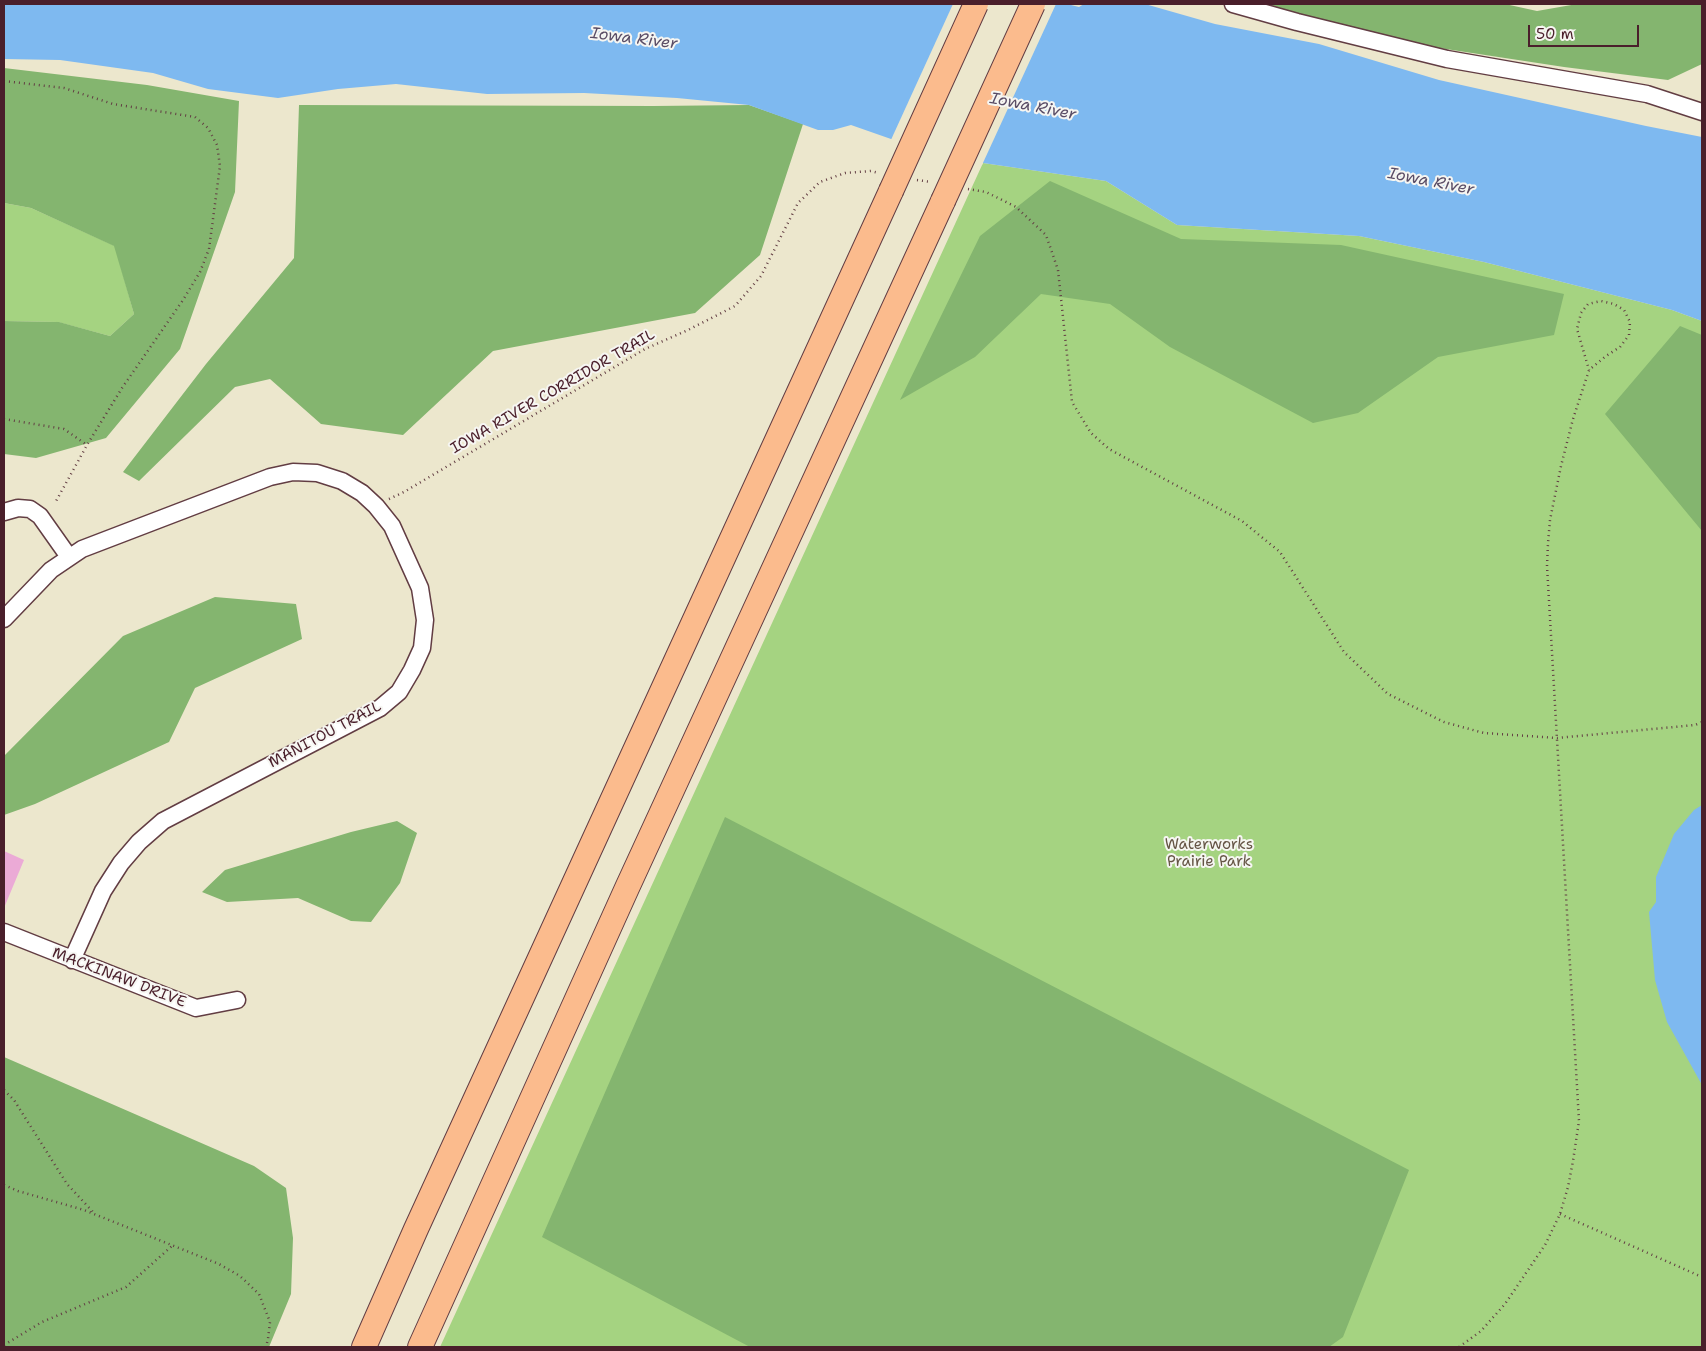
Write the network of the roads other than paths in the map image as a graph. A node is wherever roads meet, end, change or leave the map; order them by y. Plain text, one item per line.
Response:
1 (976, 4) edge
2 (1033, 4) edge
3 (1233, 4) edge
4 (1702, 112) edge
5 (4, 512) edge
6 (69, 557) junction
7 (4, 618) edge
8 (4, 932) edge
9 (72, 960) junction
10 (237, 1000) dead end
11 (364, 1347) edge
12 (420, 1347) edge

1 - 11 highway, bridge
2 - 12 highway, bridge
3 - 4 street
5 - 6 street
6 - 7 street, MANITOU TRAIL
6 - 9 street, MANITOU TRAIL
8 - 9 street, MACKINAW DRIVE
9 - 10 street, MACKINAW DRIVE

